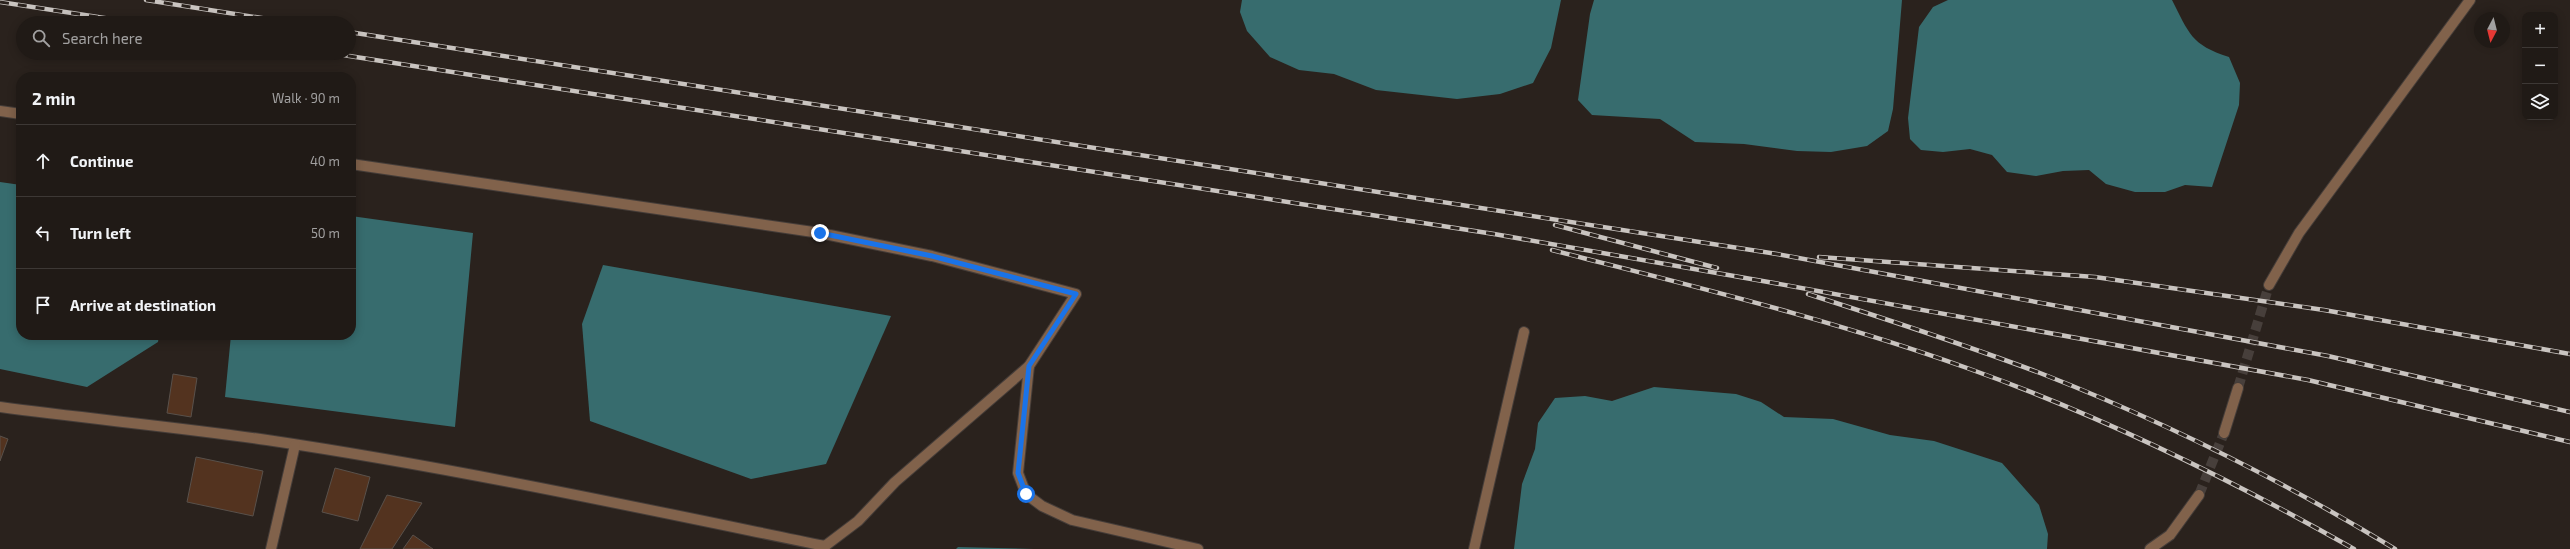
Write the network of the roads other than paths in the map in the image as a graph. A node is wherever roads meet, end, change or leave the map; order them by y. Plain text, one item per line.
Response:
1 (2470, 0) edge
2 (0, 111) edge
3 (16, 113) edge
4 (356, 165) edge
5 (2269, 285) tunnel mouth
6 (1524, 332) dead end
7 (1029, 366) junction
8 (2238, 388) tunnel mouth
9 (0, 407) edge
10 (2224, 433) tunnel mouth
11 (295, 445) junction
12 (2199, 495) tunnel mouth
13 (823, 547) edge
14 (271, 549) edge
15 (1198, 549) edge
16 (1474, 549) edge
17 (2150, 549) edge

1 - 5 street
2 - 3 street
4 - 7 street
6 - 16 street
7 - 13 street
7 - 15 street
8 - 10 street
9 - 11 street
11 - 13 street
11 - 14 street
12 - 17 street

